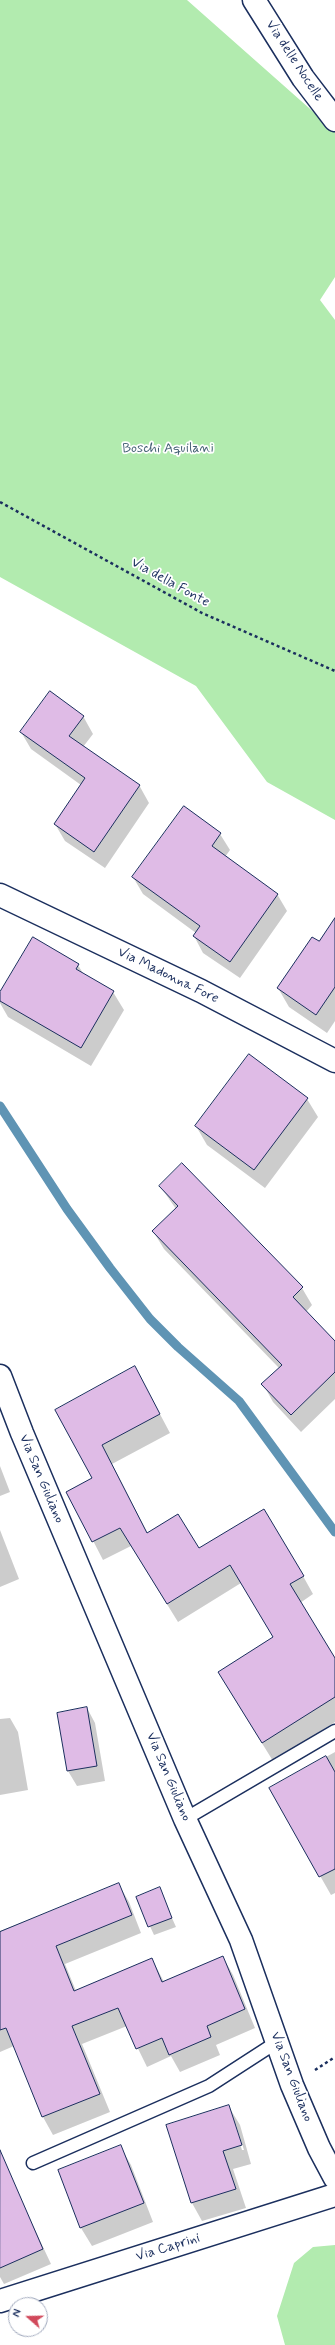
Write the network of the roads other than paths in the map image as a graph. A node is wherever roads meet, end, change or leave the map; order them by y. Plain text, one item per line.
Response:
1 (254, 0) edge
2 (335, 120) edge
3 (0, 895) edge
4 (335, 1060) edge
5 (0, 1376) edge
6 (335, 1731) edge
7 (186, 1819) junction
8 (277, 2042) junction
9 (33, 2163) dead end
10 (335, 2178) edge
11 (335, 2195) edge
12 (0, 2300) edge

1 - 2 street, Via delle Nocelle
3 - 4 street, Via Madonna Fore
5 - 7 street, Via San Giuliano
6 - 7 lane
7 - 8 street, Via San Giuliano
8 - 9 lane
8 - 10 street, Via San Giuliano
11 - 12 street, Via Caprini

